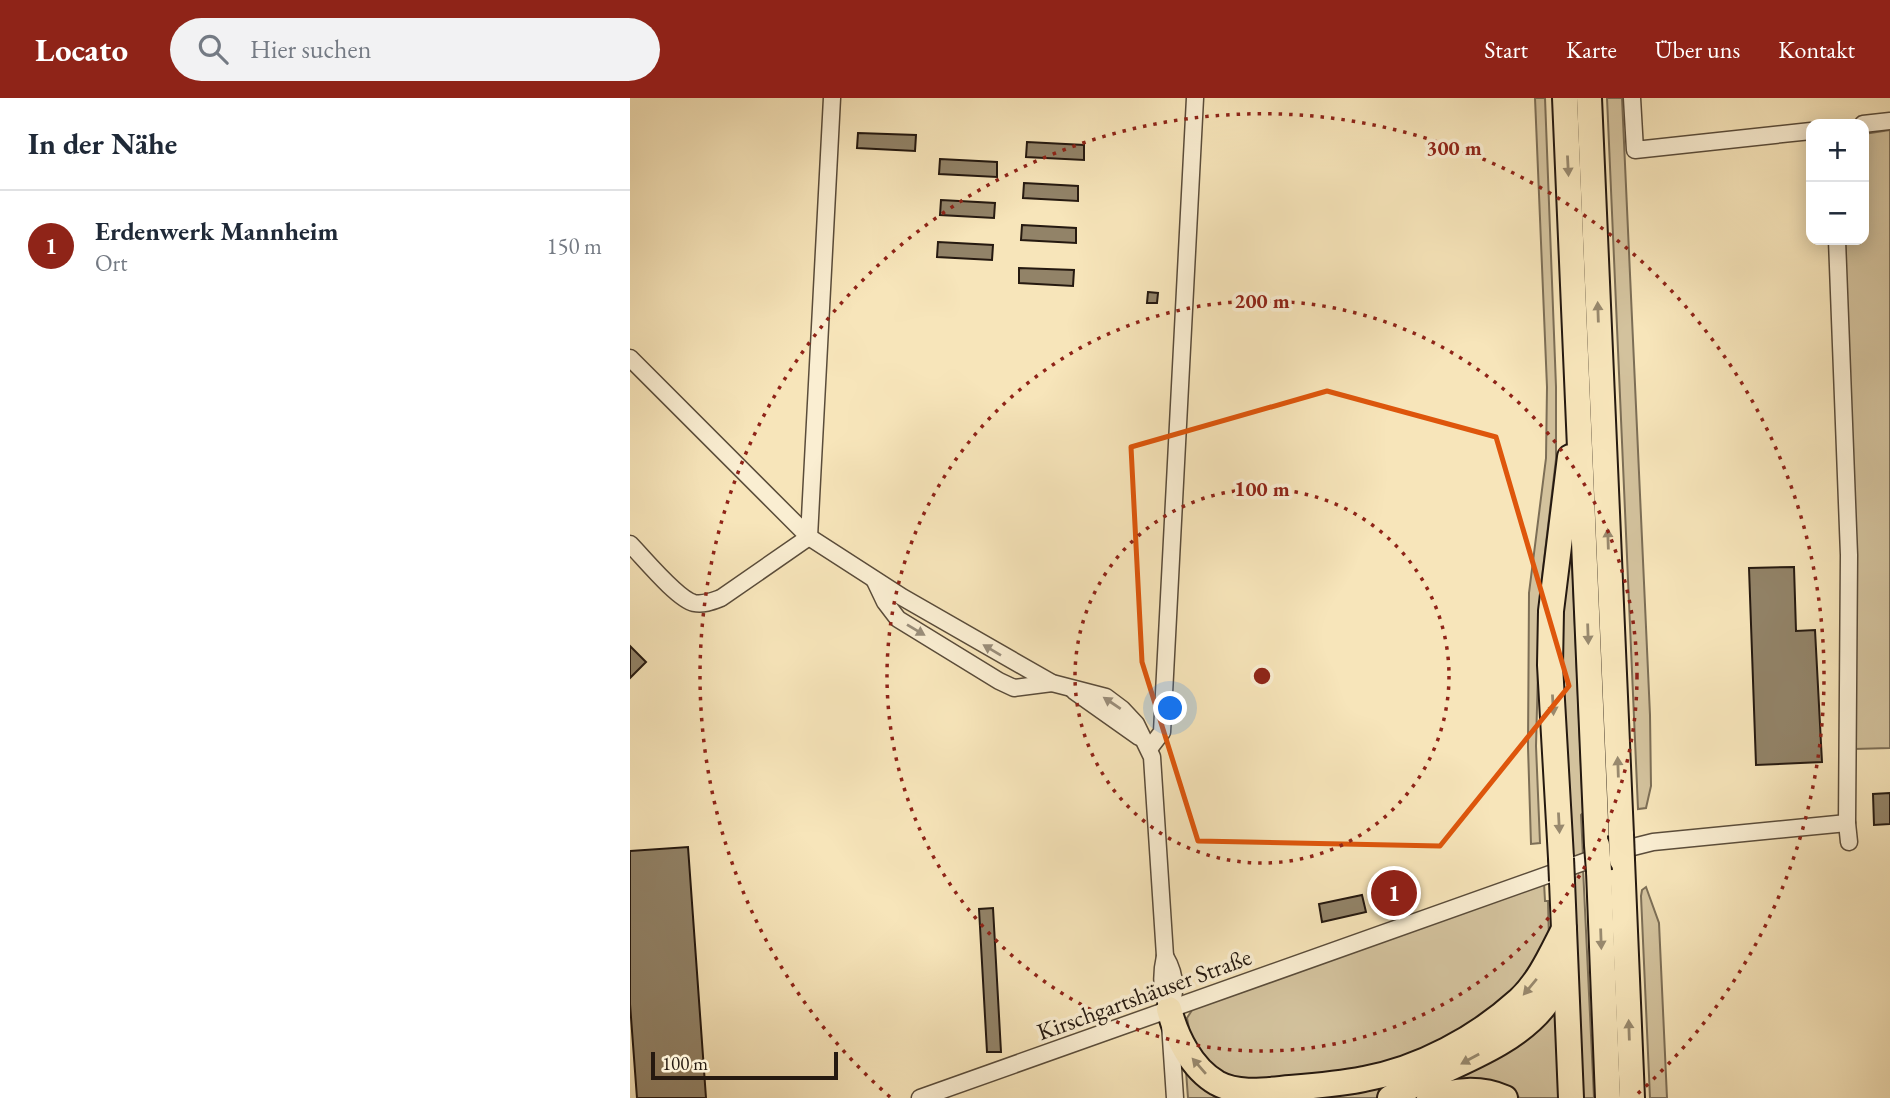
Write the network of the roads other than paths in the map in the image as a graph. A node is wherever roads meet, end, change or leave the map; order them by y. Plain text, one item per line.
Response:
1 (832, 98) edge
2 (1195, 98) edge
3 (1565, 98) edge
4 (1589, 98) edge
5 (1632, 98) edge
6 (1890, 121) edge
7 (1869, 123) edge
8 (1806, 132) edge
9 (1838, 245) edge
10 (630, 358) edge
11 (1579, 419) junction
12 (808, 537) junction
13 (630, 544) edge
14 (874, 579) junction
15 (1052, 683) junction
16 (1145, 743) junction
17 (1847, 823) junction
18 (1849, 842) dead end
19 (1564, 929) junction
20 (1565, 961) junction
21 (1169, 1009) junction
22 (920, 1098) edge
23 (1175, 1098) edge
24 (1390, 1098) edge
25 (1429, 1098) edge
26 (1505, 1098) edge
27 (1570, 1098) edge
28 (1608, 1098) edge
29 (1632, 1098) edge

1 - 12 street
2 - 16 street
3 -> 11 highway
29 -> 4 highway, bridge
5 - 8 street
6 - 7 street
9 - 17 street
10 - 12 street
11 -> 19 highway
11 -> 28 highway, bridge
12 - 13 street
12 - 14 street
15 -> 14 street
14 -> 15 street
15 - 16 street
16 - 21 street
17 - 18 street
17 - 21 street, Kirschgartshäuser Straße
19 - 20 highway
19 -> 21 highway
20 -> 24 highway
20 - 27 highway
21 - 22 street, Kirschgartshäuser Straße
21 - 23 street
25 - 26 highway

